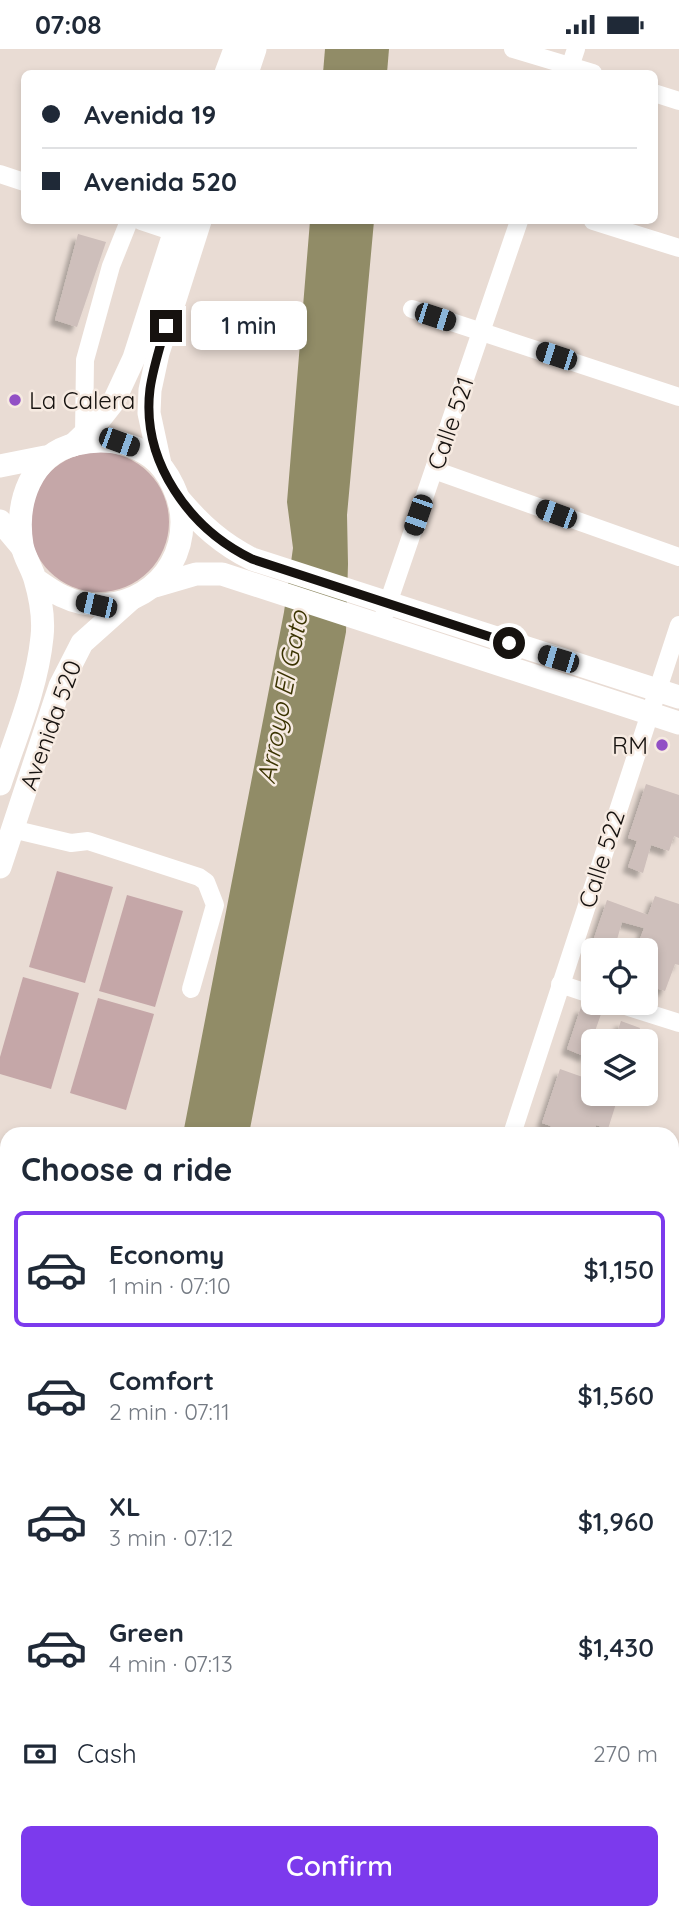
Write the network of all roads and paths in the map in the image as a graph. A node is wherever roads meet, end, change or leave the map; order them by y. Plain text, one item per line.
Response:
1 (235, 49) edge
2 (255, 49) edge
3 (513, 49) edge
4 (571, 63) edge
5 (227, 70) edge
6 (248, 70) edge
7 (658, 94) edge
8 (679, 101) edge
9 (0, 174) edge
10 (21, 181) edge
11 (128, 224) edge
12 (199, 224) edge
13 (518, 224) edge
14 (603, 224) edge
15 (176, 226) edge
16 (679, 248) edge
17 (412, 309) dead end
18 (482, 332) junction
19 (679, 397) edge
20 (78, 440) junction
21 (45, 457) junction
22 (160, 464) junction
23 (0, 465) edge
24 (433, 470) junction
25 (179, 499) junction
26 (0, 521) edge
27 (22, 547) junction
28 (679, 557) edge
29 (35, 579) junction
30 (155, 586) junction
31 (129, 601) junction
32 (352, 604) junction
33 (384, 615) junction
34 (679, 625) edge
35 (656, 690) junction
36 (679, 697) edge
37 (649, 713) junction
38 (679, 723) edge
39 (0, 784) edge
40 (12, 829) junction
41 (0, 867) edge
42 (560, 984) junction
43 (191, 989) dead end
44 (581, 991) edge
45 (654, 1015) edge
46 (679, 1023) edge
47 (515, 1127) edge

1 - 5 main road
2 - 6 main road
3 - 4 street
7 - 8 street
9 - 10 street
11 - 20 street
12 - 22 main road
13 - 18 street, Calle 521
14 - 16 street
15 - 20 main road
17 - 18 street
18 - 19 street
18 - 24 street, Calle 521
20 - 21 main road
20 - 22 main road
21 - 23 main road
21 - 27 main road
22 - 25 main road
24 - 28 street
24 - 33 street, Calle 521
25 - 30 main road
25 - 32 main road
26 - 27 main road
27 - 29 main road
29 - 31 main road
29 - 39 main road, Avenida 520
30 - 31 main road
30 - 32 main road
31 - 40 main road, Avenida 520
32 - 33 main road
33 - 35 main road
33 - 37 main road
34 - 35 street, Calle 522
35 - 36 main road
35 - 37 street, Calle 522
37 - 38 main road
37 - 42 street, Calle 522
40 - 41 main road, Avenida 520
40 - 43 street
42 - 44 street
42 - 47 street, Calle 522
45 - 46 street

